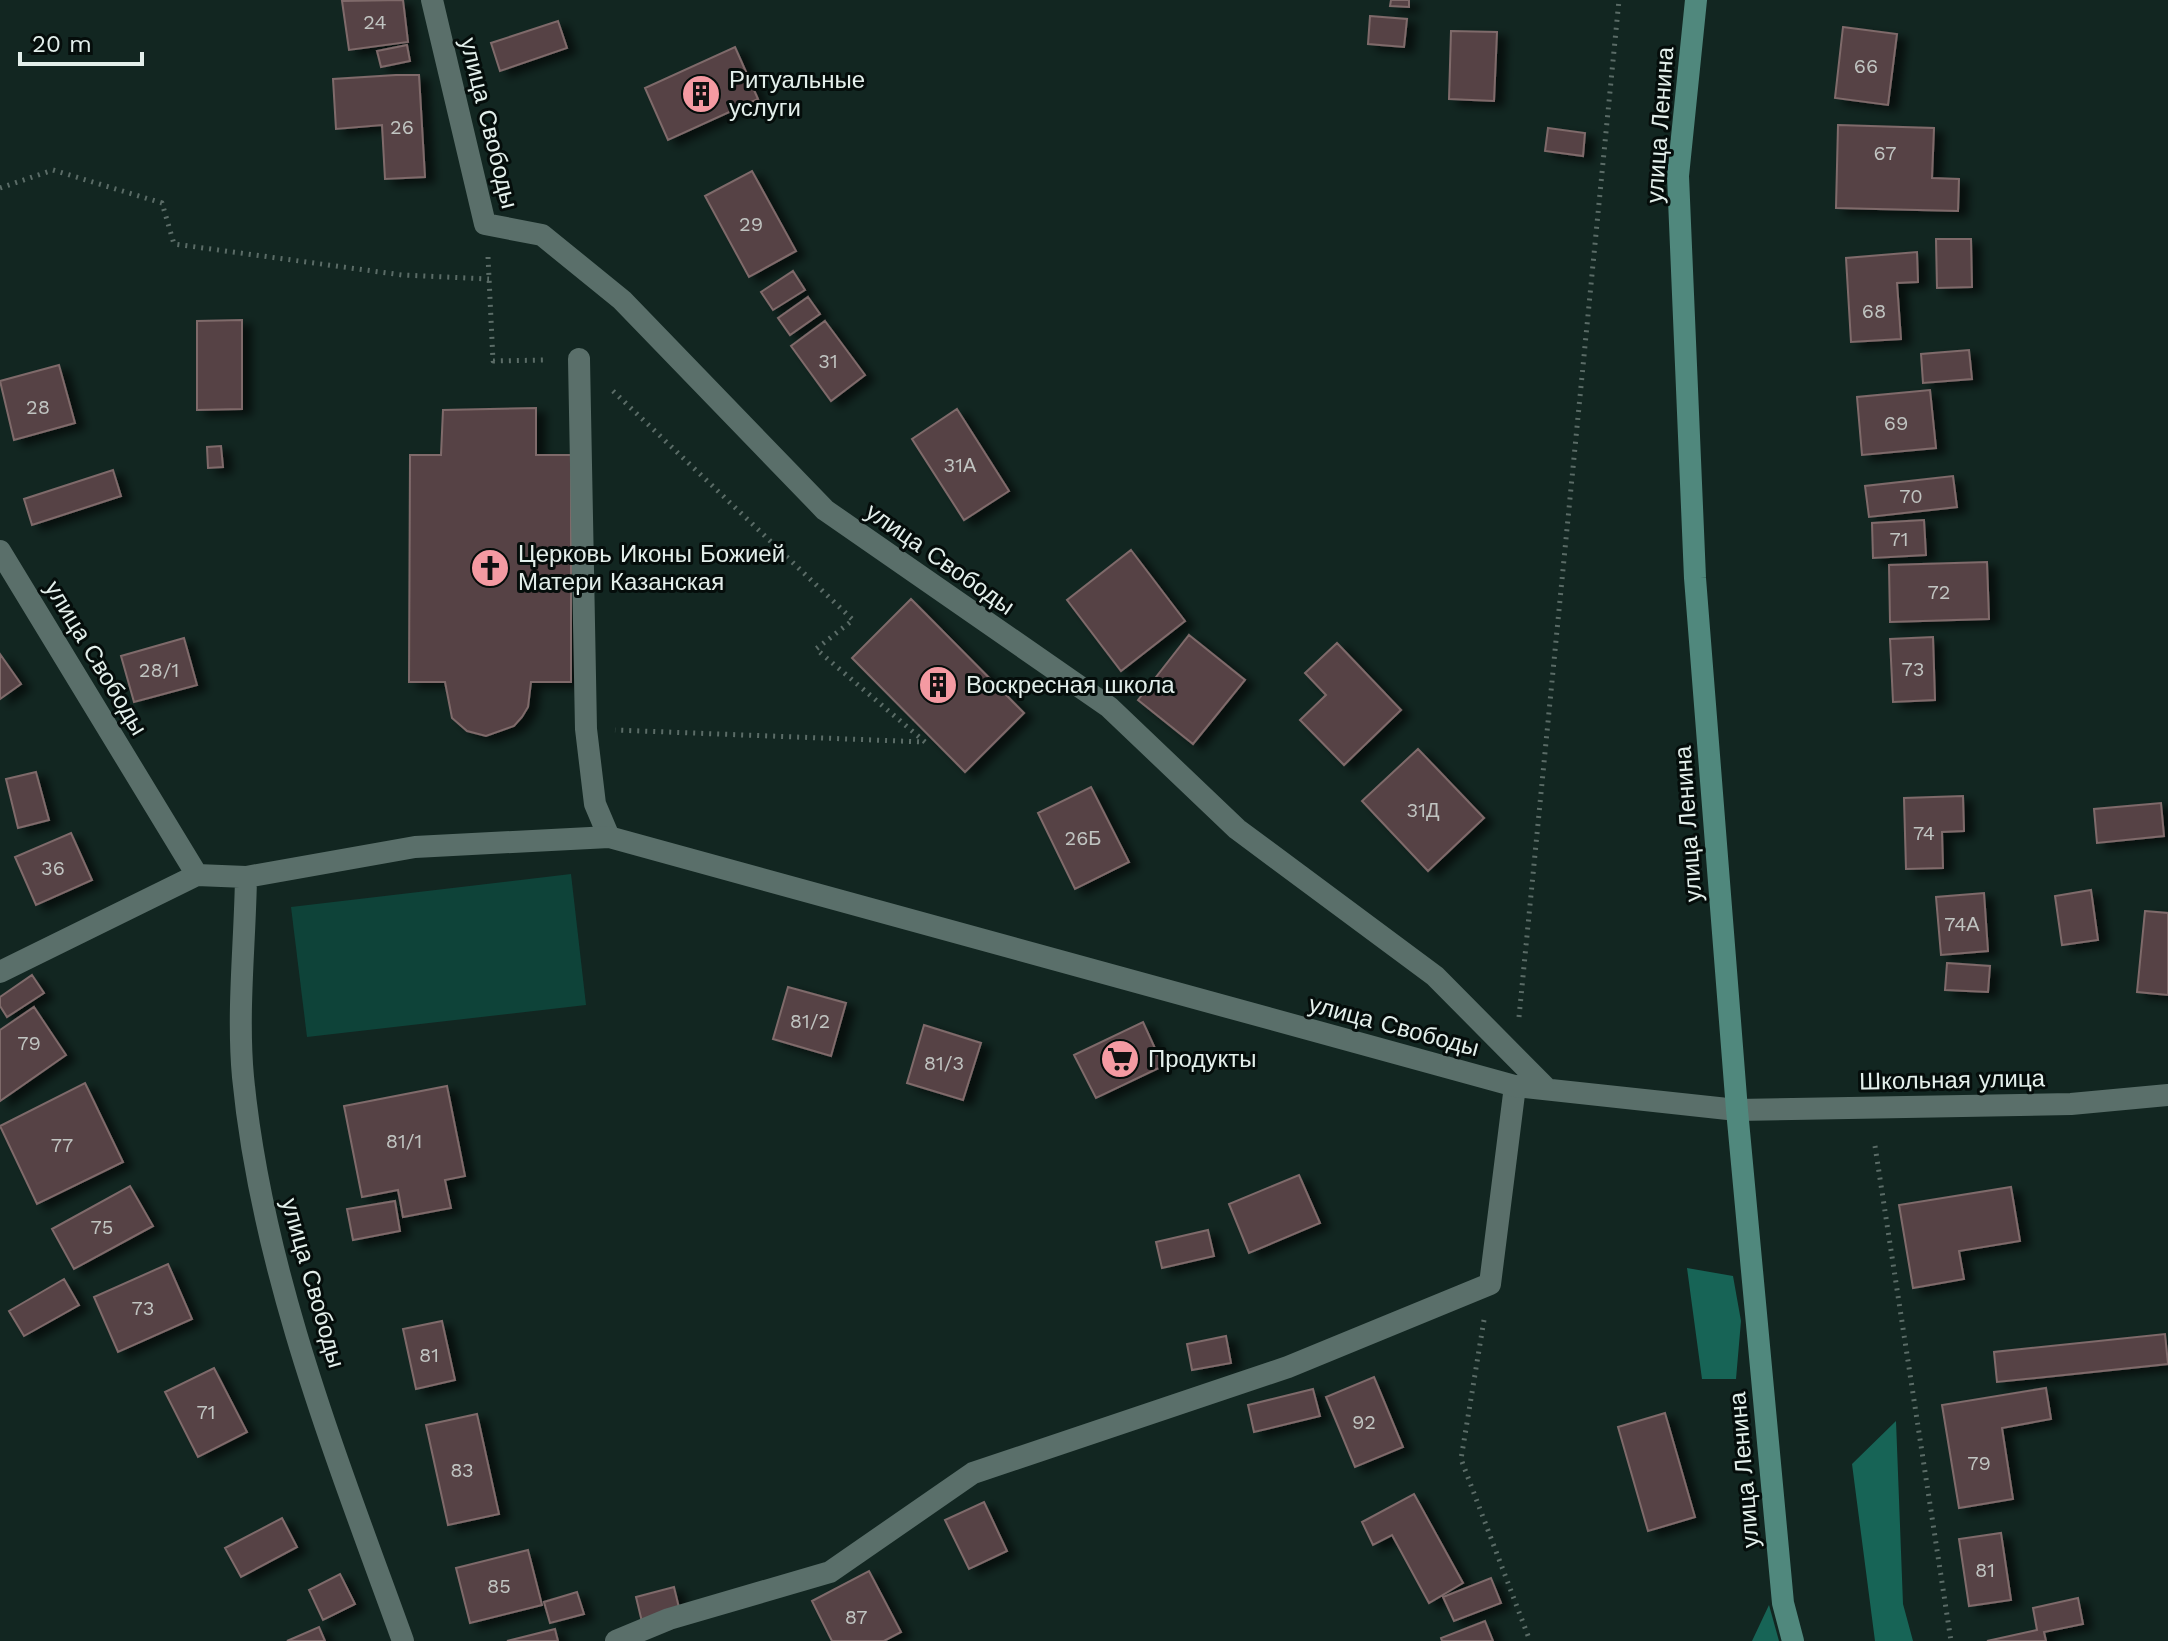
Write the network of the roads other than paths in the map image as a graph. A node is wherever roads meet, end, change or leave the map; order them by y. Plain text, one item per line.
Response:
1 (432, 0) edge
2 (1696, 0) edge
3 (579, 359) road end
4 (0, 551) edge
5 (609, 837) junction
6 (197, 875) junction
7 (246, 877) junction
8 (0, 972) edge
9 (1515, 1086) junction
10 (1547, 1089) junction
11 (2168, 1095) edge
12 (1737, 1110) junction
13 (403, 1641) edge
14 (616, 1641) edge
15 (1793, 1641) edge

1 - 10 street, улица Свободы
2 - 12 main road, улица Ленина
3 - 5 street
4 - 6 street, улица Свободы
5 - 7 street, улица Свободы
5 - 9 street, улица Свободы
6 - 7 street, улица Свободы
6 - 8 street, улица Свободы
7 - 13 street, улица Свободы
9 - 10 street, улица Свободы
9 - 14 street
10 - 12 street, улица Свободы
11 - 12 street, Школьная улица
12 - 15 main road, улица Ленина

